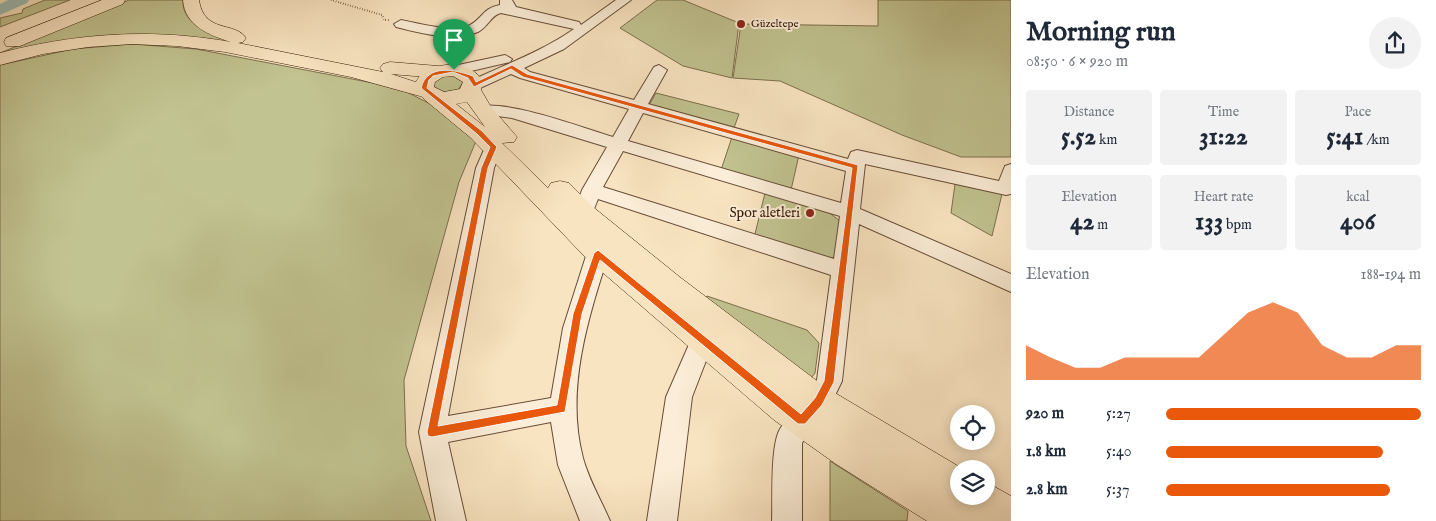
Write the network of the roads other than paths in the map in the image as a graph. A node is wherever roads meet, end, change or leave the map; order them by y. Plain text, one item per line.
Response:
1 (82, 0) edge
2 (117, 0) edge
3 (191, 0) edge
4 (609, 0) edge
5 (625, 0) edge
6 (509, 5) edge
7 (397, 22) road end
8 (574, 24) junction
9 (0, 32) edge
10 (0, 47) edge
11 (0, 59) edge
12 (512, 67) junction
13 (659, 70) dead end
14 (454, 88) junction
15 (639, 107) junction
16 (618, 144) junction
17 (493, 147) junction
18 (855, 167) junction
19 (1011, 170) edge
20 (1008, 190) edge
21 (588, 202) junction
22 (849, 212) junction
23 (598, 253) junction
24 (843, 270) junction
25 (1011, 283) edge
26 (702, 340) junction
27 (562, 408) junction
28 (810, 411) junction
29 (432, 432) junction
30 (950, 482) edge
31 (990, 505) edge
32 (1011, 517) edge
33 (451, 521) edge
34 (594, 521) edge
35 (662, 521) edge
36 (786, 521) edge
37 (962, 521) edge

1 - 9 main road
2 - 10 main road
3 - 14 main road
4 - 8 street
5 - 12 street
6 - 7 street
6 - 8 street
8 - 14 street
11 - 14 main road
12 - 14 street
12 - 15 street
13 - 15 street
14 - 16 street
14 - 17 main road
14 - 21 main road
15 - 16 street
15 - 18 street
16 - 21 street
16 - 22 street
17 - 23 main road
17 - 29 street
18 - 20 street
18 - 22 street
19 - 20 street
21 - 24 street
21 - 28 main road
22 - 24 street
22 - 25 street
23 - 26 main road
23 - 27 street
24 - 28 street
26 - 28 main road
26 - 35 street
27 - 29 street
27 - 34 street
28 - 30 main road
28 - 36 street
28 - 37 main road
29 - 33 street
31 - 32 main road

